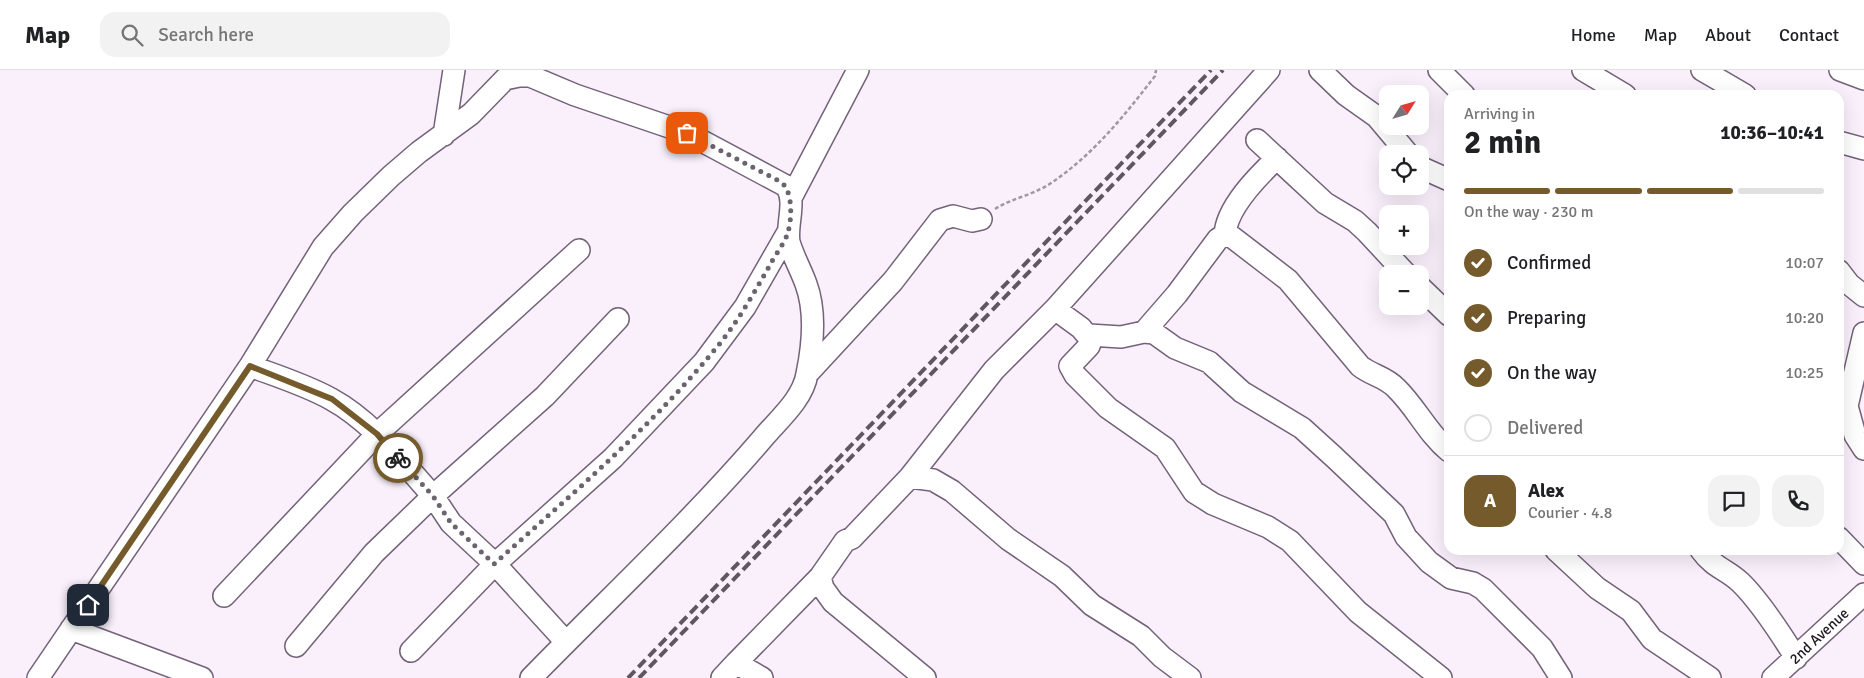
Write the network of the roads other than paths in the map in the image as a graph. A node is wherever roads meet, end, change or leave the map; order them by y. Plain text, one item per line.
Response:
1 (454, 70) edge
2 (858, 70) edge
3 (1269, 70) edge
4 (1320, 70) edge
5 (1439, 70) edge
6 (1583, 70) edge
7 (1702, 70) edge
8 (1840, 70) edge
9 (506, 75) edge
10 (1864, 80) edge
11 (1459, 90) edge
12 (1617, 90) edge
13 (1736, 90) edge
14 (444, 135) junction
15 (1257, 140) dead end
16 (1844, 143) edge
17 (1400, 145) edge
18 (1864, 149) edge
19 (1277, 158) junction
20 (1429, 171) edge
21 (1444, 178) edge
22 (791, 198) junction
23 (981, 218) road end
24 (788, 232) junction
25 (1225, 235) junction
26 (579, 250) dead end
27 (1398, 265) edge
28 (1844, 278) edge
29 (1429, 296) edge
30 (1864, 296) edge
31 (1055, 309) junction
32 (1444, 310) edge
33 (618, 319) dead end
34 (1144, 332) junction
35 (1864, 333) edge
36 (1088, 335) junction
37 (250, 366) junction
38 (807, 374) junction
39 (1844, 400) edge
40 (1844, 406) edge
41 (377, 434) junction
42 (1444, 445) edge
43 (1864, 449) edge
44 (910, 476) junction
45 (433, 496) junction
46 (1844, 543) edge
47 (1561, 555) edge
48 (1705, 555) edge
49 (494, 564) junction
50 (1864, 564) edge
51 (820, 577) junction
52 (1864, 594) edge
53 (224, 596) dead end
54 (71, 630) junction
55 (566, 642) junction
56 (296, 646) dead end
57 (411, 651) dead end
58 (729, 670) edge
59 (1788, 670) edge
60 (38, 678) edge
61 (202, 678) edge
62 (530, 678) edge
63 (762, 678) edge
64 (925, 678) edge
65 (1190, 678) edge
66 (1441, 678) edge
67 (1561, 678) edge
68 (1710, 678) edge

1 - 14 street
2 - 22 street
3 - 31 street
4 - 17 street
5 - 11 street
6 - 12 street
7 - 13 street
8 - 10 street
9 - 14 street
9 - 22 street
14 - 37 street
15 - 19 street
16 - 18 street
19 - 25 street
19 - 27 street
20 - 21 street
22 - 24 street
23 - 38 street
24 - 38 street
24 - 49 street
25 - 34 street
25 - 42 street
26 - 41 street
28 - 30 street
29 - 32 street
31 - 36 street
31 - 44 street
33 - 45 street
34 - 36 street
34 - 67 street
35 - 39 street
36 - 66 street
37 - 41 street
37 - 54 street
38 - 55 street
40 - 43 street
41 - 45 street
41 - 53 street
44 - 51 street
44 - 65 street
45 - 49 street
45 - 56 street
46 - 50 street
47 - 68 street
48 - 59 street
49 - 55 street
49 - 57 street
51 - 58 street
51 - 64 street
52 - 59 street, 2nd Avenue
54 - 60 street
54 - 61 street
55 - 62 street
58 - 63 street

